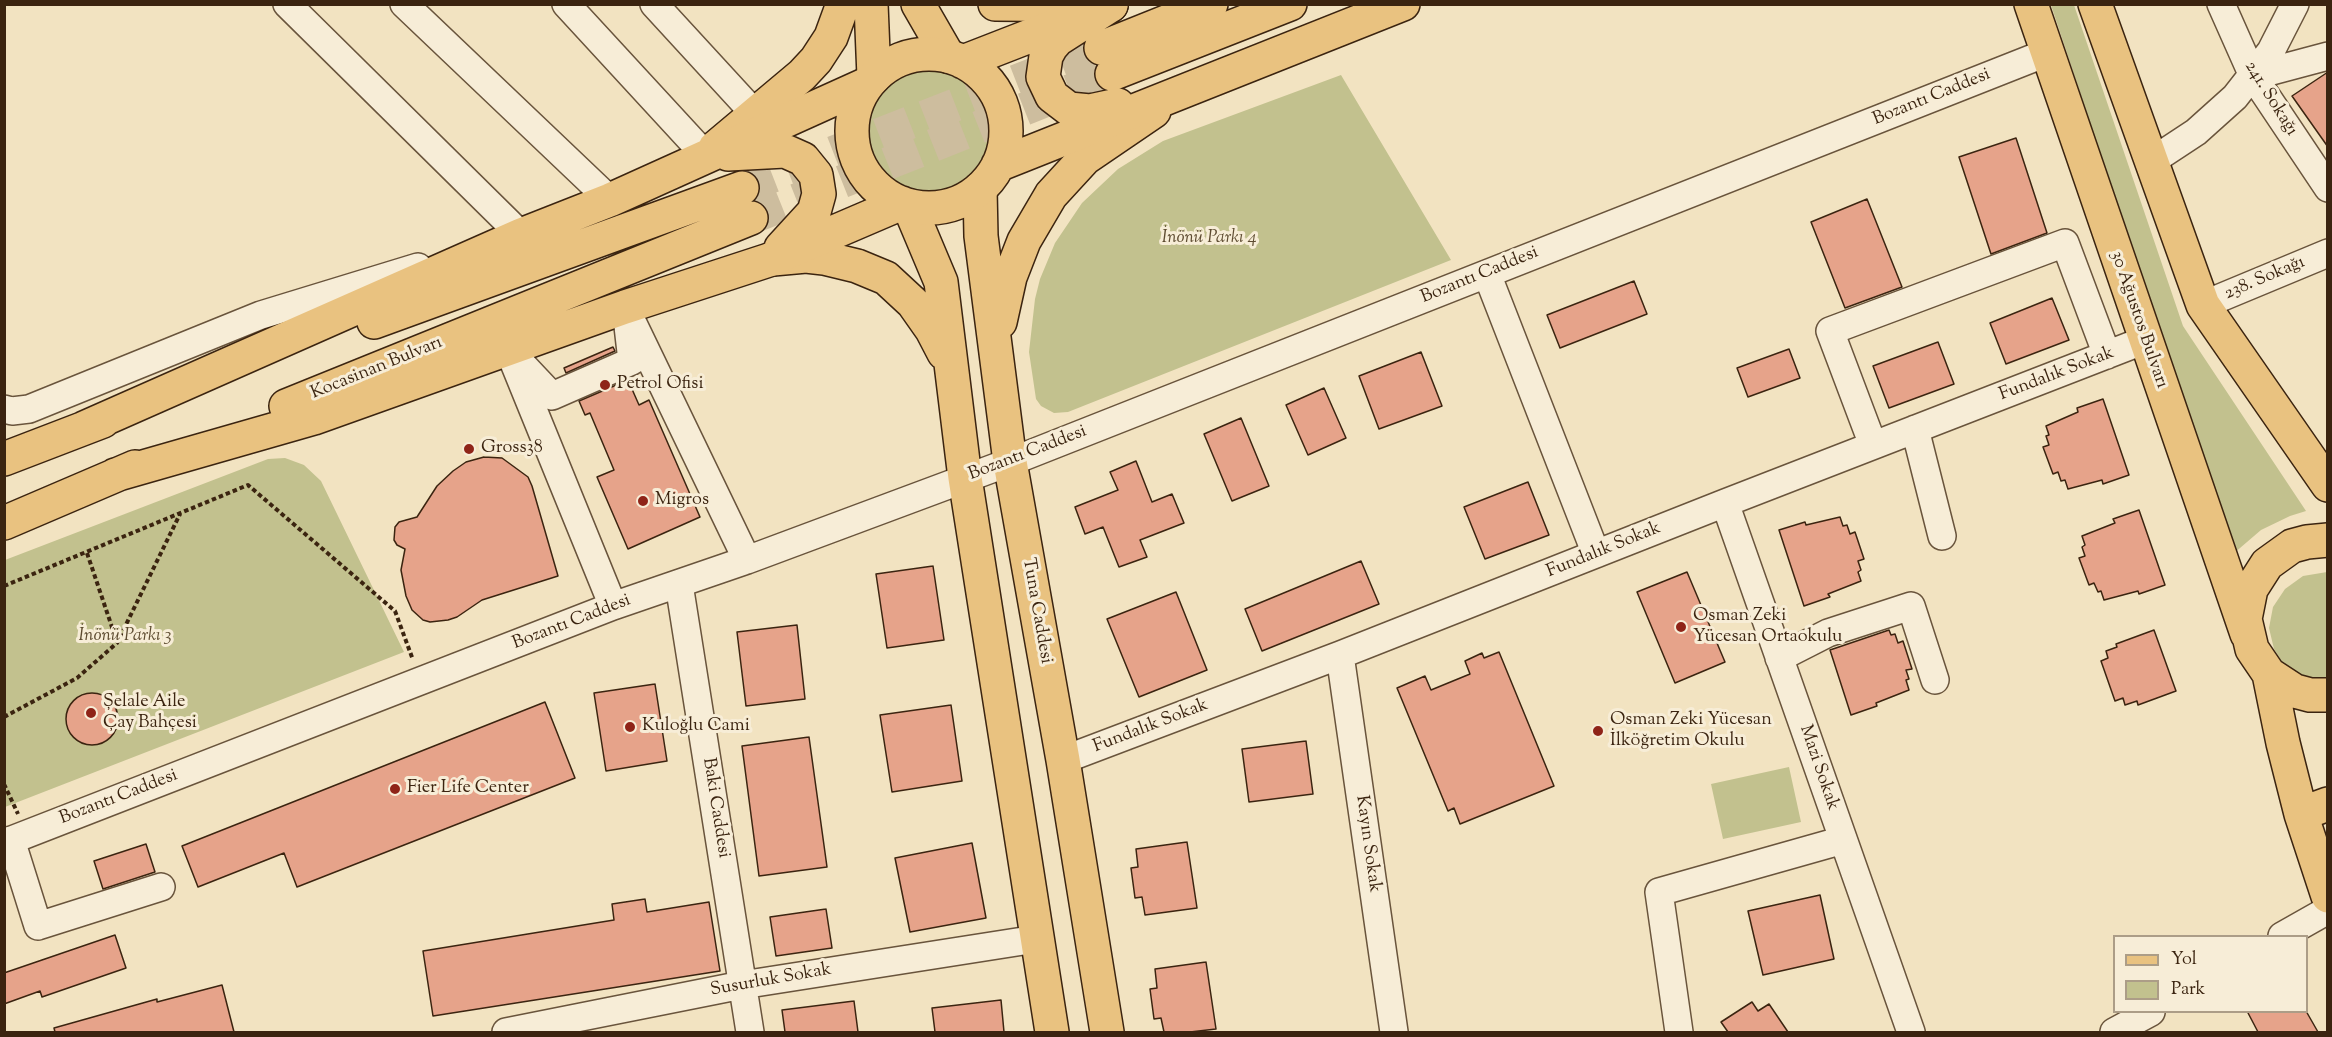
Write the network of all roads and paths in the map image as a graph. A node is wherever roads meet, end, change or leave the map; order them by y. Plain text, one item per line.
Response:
1 (287, 4) edge
2 (404, 4) edge
3 (566, 4) edge
4 (654, 4) edge
5 (843, 4) edge
6 (871, 4) edge
7 (918, 4) edge
8 (995, 4) edge
9 (1112, 4) edge
10 (1211, 4) edge
11 (1290, 4) edge
12 (1403, 4) edge
13 (2031, 4) edge
14 (2095, 4) edge
15 (2220, 4) edge
16 (2295, 4) edge
17 (2046, 53) junction
18 (2328, 56) edge
19 (956, 59) junction
20 (2253, 76) junction
21 (870, 80) junction
22 (1182, 92) junction
23 (755, 114) junction
24 (706, 156) junction
25 (2152, 161) junction
26 (989, 177) junction
27 (2328, 188) edge
28 (610, 200) junction
29 (905, 204) junction
30 (521, 235) junction
31 (2328, 253) edge
32 (769, 260) junction
33 (1487, 274) junction
34 (2203, 305) junction
35 (625, 307) junction
36 (2145, 340) junction
37 (508, 348) junction
38 (996, 354) junction
39 (2107, 356) junction
40 (951, 366) junction
41 (4, 410) edge
42 (84, 428) junction
43 (1915, 429) junction
44 (1874, 445) junction
45 (4, 459) edge
46 (1010, 462) junction
47 (115, 475) junction
48 (965, 478) junction
49 (2328, 485) edge
50 (1725, 503) junction
51 (181, 513) junction
52 (4, 523) edge
53 (1942, 536) dead end
54 (2328, 540) edge
55 (87, 553) junction
56 (1596, 554) junction
57 (747, 560) junction
58 (679, 584) junction
59 (4, 586) edge
60 (613, 606) junction
61 (2247, 634) junction
62 (117, 643) junction
63 (1340, 655) junction
64 (1779, 658) junction
65 (2269, 674) junction
66 (1935, 680) dead end
67 (421, 681) junction
68 (2328, 695) edge
69 (4, 717) edge
70 (1063, 760) junction
71 (4, 784) edge
72 (2314, 809) edge
73 (13, 839) edge
74 (1844, 840) junction
75 (161, 887) dead end
76 (2328, 896) edge
77 (2328, 910) edge
78 (2284, 935) edge
79 (1036, 939) junction
80 (742, 985) junction
81 (2147, 1013) edge
82 (506, 1032) edge
83 (750, 1032) edge
84 (1052, 1032) edge
85 (1107, 1032) edge
86 (1394, 1032) edge
87 (1678, 1032) edge
88 (1911, 1032) edge
89 (2114, 1032) edge

1 - 30 street
2 - 28 street
3 - 24 street
4 - 23 street
5 - 23 main road
6 - 21 main road
7 - 19 main road
8 - 9 main road
9 - 19 main road
9 - 22 main road
10 - 11 main road
12 - 22 main road
13 - 17 main road, 30 Ağustos Bulvarı
14 - 25 main road
15 - 20 street, 241. Sokağı
16 - 20 street
17 - 33 street, Bozantı Caddesi
17 - 36 main road, 30 Ağustos Bulvarı
18 - 20 street
19 - 21 main road
19 - 26 main road
20 - 25 street
20 - 27 street, 241. Sokağı
21 - 24 main road
21 - 29 main road
22 - 26 main road
22 - 38 main road
23 - 24 main road
24 - 28 main road
24 - 32 main road
25 - 34 main road
26 - 29 main road
26 - 38 main road, Tuna Caddesi
28 - 30 main road
29 - 32 main road
29 - 40 main road
30 - 41 street
30 - 42 main road
31 - 34 street, 238. Sokağı
32 - 35 main road
32 - 40 main road
33 - 46 street, Bozantı Caddesi
33 - 56 street
34 - 49 main road
35 - 37 main road
35 - 37 street
35 - 57 street
36 - 39 street, Fundalık Sokak
36 - 61 main road, 30 Ağustos Bulvarı
37 - 47 main road
37 - 60 street
38 - 46 main road, Tuna Caddesi
39 - 43 street, Fundalık Sokak
39 - 44 street
40 - 48 main road
42 - 45 main road, Kocasinan Bulvarı
42 - 47 main road, Kocasinan Bulvarı
43 - 44 street, Fundalık Sokak
43 - 53 street
44 - 50 street, Fundalık Sokak
46 - 48 street, Bozantı Caddesi
46 - 70 main road, Tuna Caddesi
47 - 52 main road, Kocasinan Bulvarı
48 - 57 street, Bozantı Caddesi
48 - 79 main road
50 - 56 street, Fundalık Sokak
50 - 64 street, Mazi Sokak
51 - 55 path
51 - 62 path
51 - 67 path
54 - 61 main road
55 - 59 path
55 - 62 path
56 - 63 street, Fundalık Sokak
57 - 58 street, Bozantı Caddesi
58 - 60 street, Bozantı Caddesi
58 - 80 street, Baki Caddesi
60 - 67 street, Bozantı Caddesi
61 - 65 main road, 30 Ağustos Bulvarı
62 - 69 path
63 - 70 street, Fundalık Sokak
63 - 86 street, Kayın Sokak
64 - 66 street
64 - 74 street, Mazi Sokak
65 - 68 main road
65 - 72 main road
67 - 73 street, Bozantı Caddesi
70 - 85 main road, Tuna Caddesi
71 - 73 path
72 - 76 main road
73 - 75 street
74 - 87 street
74 - 88 street, Mazi Sokak
77 - 78 street
79 - 80 street, Susurluk Sokak
79 - 84 main road
80 - 82 street, Susurluk Sokak
80 - 83 street, Baki Caddesi
81 - 89 street

